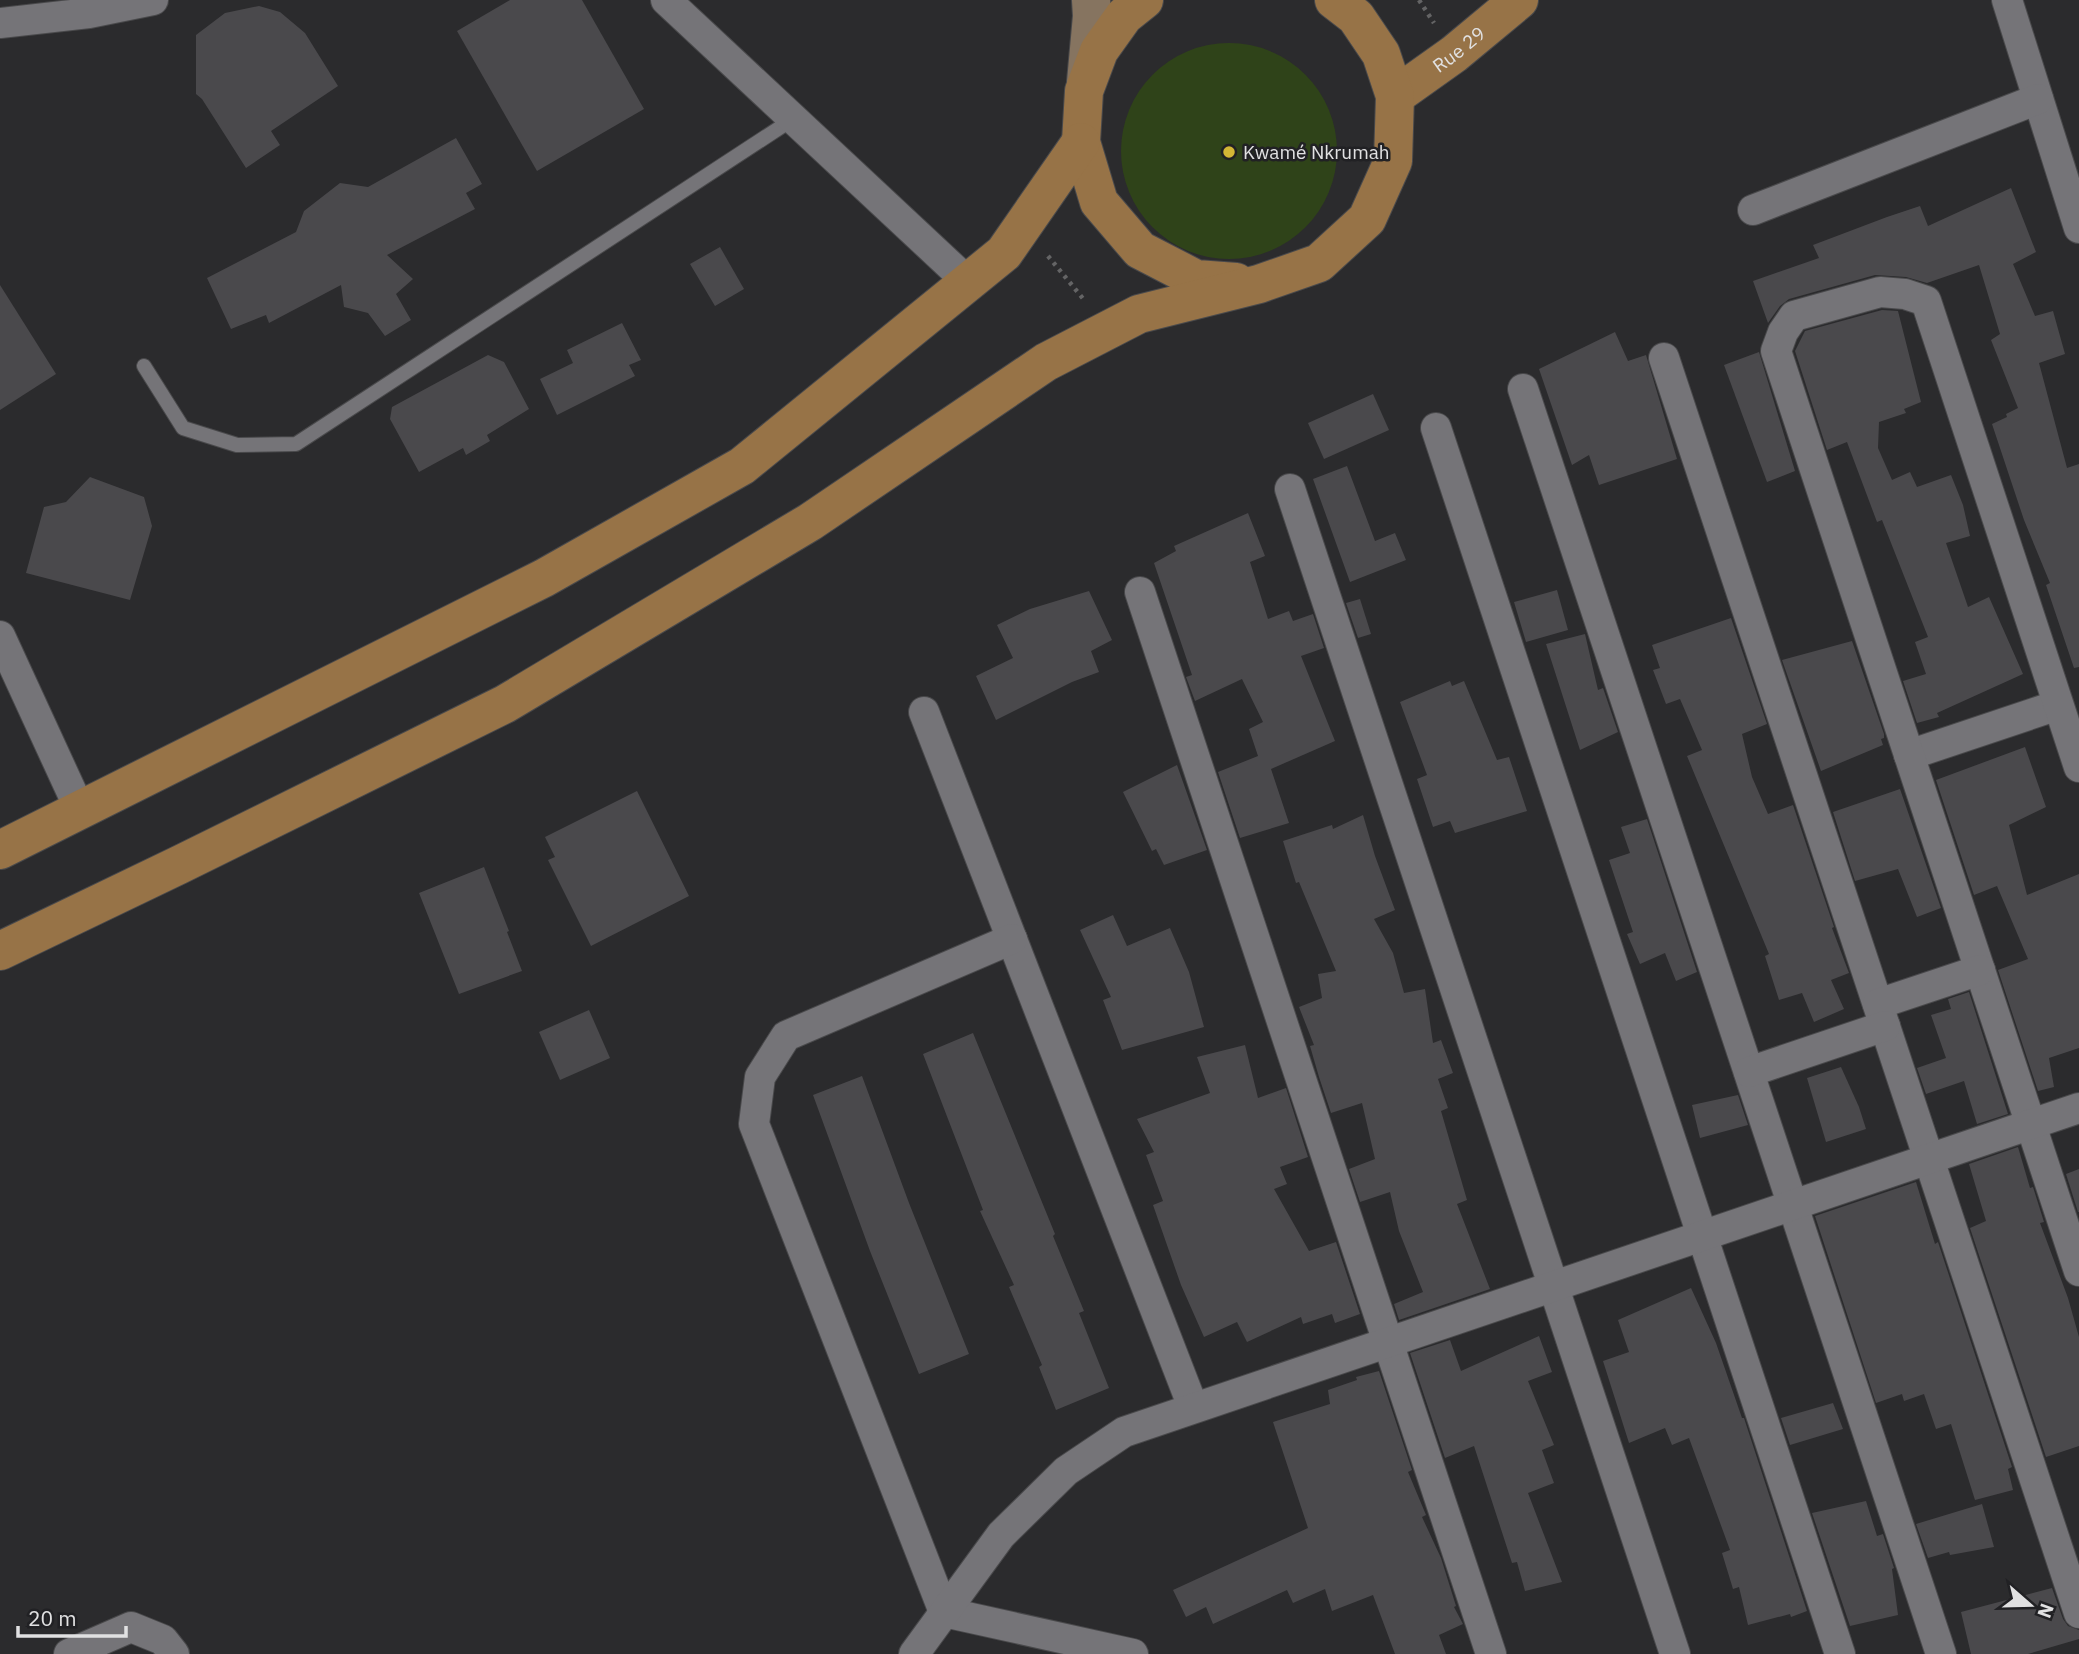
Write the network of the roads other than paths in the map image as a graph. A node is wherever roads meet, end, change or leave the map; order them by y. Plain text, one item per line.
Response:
1 (152, 0) edge
2 (666, 0) edge
3 (1091, 0) edge
4 (1144, 0) edge
5 (1334, 0) edge
6 (1519, 0) edge
7 (2007, 0) edge
8 (0, 23) edge
9 (1084, 91) junction
10 (1395, 96) junction
11 (2038, 99) junction
12 (793, 118) junction
13 (1081, 142) junction
14 (2069, 167) edge
15 (1753, 210) dead end
16 (2079, 228) edge
17 (968, 282) junction
18 (1259, 284) junction
19 (1664, 358) dead end
20 (144, 366) dead end
21 (1523, 389) dead end
22 (1436, 428) dead end
23 (1290, 489) dead end
24 (1140, 592) dead end
25 (0, 636) edge
26 (2059, 705) junction
27 (924, 712) dead end
28 (1909, 755) junction
29 (2079, 767) edge
30 (80, 810) junction
31 (0, 850) edge
32 (1012, 939) junction
33 (0, 951) edge
34 (1980, 970) junction
35 (1882, 1015) junction
36 (1749, 1072) junction
37 (2079, 1108) edge
38 (2031, 1124) junction
39 (1929, 1159) junction
40 (1793, 1205) junction
41 (1702, 1236) junction
42 (2079, 1271) edge
43 (1553, 1286) junction
44 (1388, 1342) junction
45 (1193, 1407) junction
46 (944, 1612) junction
47 (2079, 1613) edge
48 (69, 1654) edge
49 (174, 1654) edge
50 (914, 1654) edge
51 (1133, 1654) edge
52 (1491, 1654) edge
53 (1675, 1654) edge
54 (1840, 1654) edge
55 (1941, 1654) edge

1 - 8 street
2 - 12 street
3 - 9 main road
4 - 9 main road
5 - 10 main road
6 - 10 main road, Rue 29
7 - 11 street
9 - 13 main road
10 - 18 main road
11 - 14 street
11 - 15 street
12 - 17 street
12 - 20 lane
13 - 17 main road
13 - 18 main road
14 - 16 street
17 - 30 main road
18 - 33 main road
19 - 35 street
21 - 36 street
22 - 41 street
23 - 43 street
24 - 44 street
25 - 30 street
26 - 28 street
26 - 28 street
26 - 29 street
27 - 32 street
28 - 34 street
30 - 31 main road
32 - 45 street
32 - 46 street
34 - 35 street
34 - 38 street
35 - 36 street
35 - 39 street
36 - 40 street
37 - 38 street
38 - 39 street
38 - 42 street
39 - 40 street
39 - 47 street
40 - 41 street
40 - 55 street
41 - 43 street
41 - 54 street
43 - 44 street
43 - 53 street
44 - 45 street
44 - 52 street
45 - 46 street
46 - 50 street
46 - 51 street
48 - 49 street

